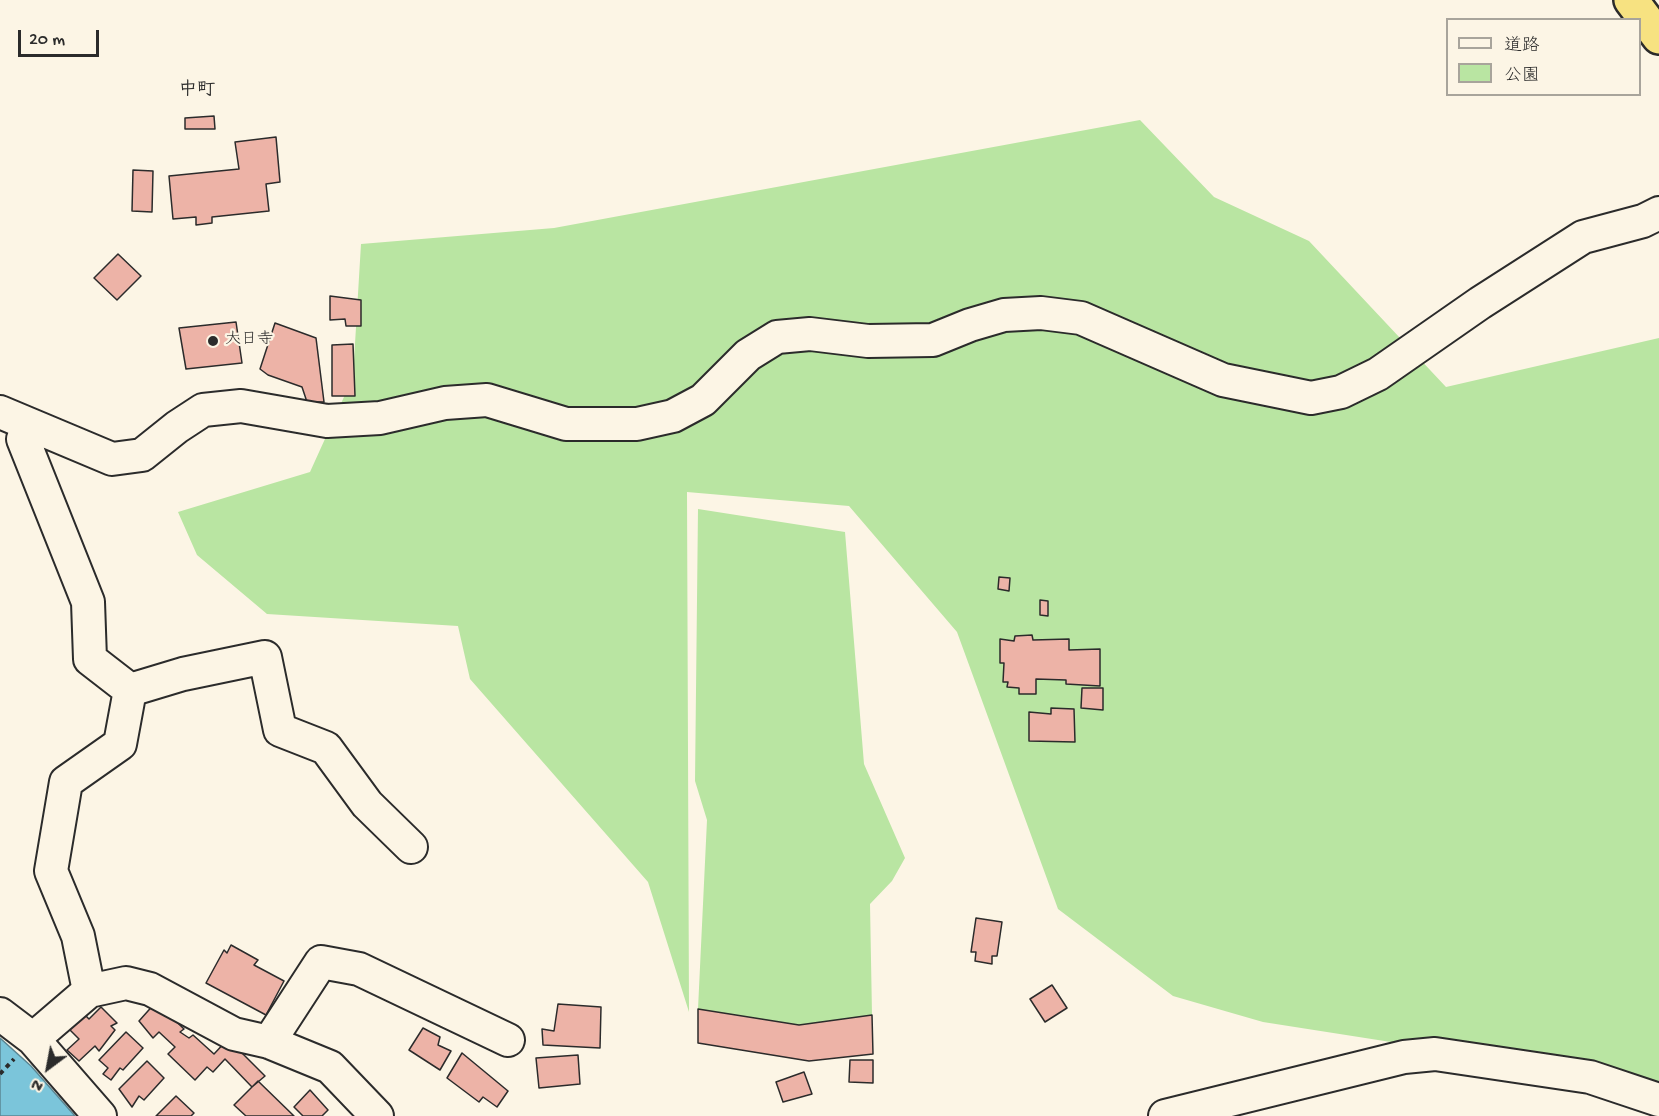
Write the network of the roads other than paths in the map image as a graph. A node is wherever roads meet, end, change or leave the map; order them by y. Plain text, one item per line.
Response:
1 (1630, 0) edge
2 (1659, 37) edge
3 (1659, 213) edge
4 (0, 412) edge
5 (22, 439) dead end
6 (130, 690) junction
7 (411, 847) dead end
8 (89, 991) junction
9 (0, 1014) edge
10 (33, 1039) junction
11 (508, 1040) dead end
12 (269, 1042) junction
13 (1659, 1100) edge
14 (100, 1116) edge
15 (377, 1116) edge
16 (1165, 1116) edge

1 - 2 highway
3 - 4 street
5 - 6 street
6 - 7 street
6 - 8 street
8 - 10 street
8 - 12 street
9 - 10 street
10 - 14 street
11 - 12 street
12 - 15 street
13 - 16 street

